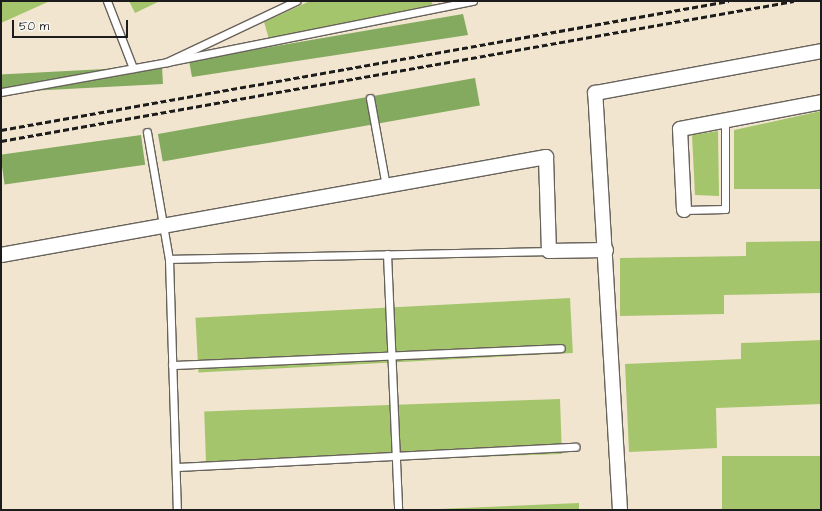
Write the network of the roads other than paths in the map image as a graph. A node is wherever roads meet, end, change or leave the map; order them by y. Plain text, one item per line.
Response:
1 (107, 1) edge
2 (296, 1) edge
3 (473, 1) edge
4 (821, 51) edge
5 (167, 62) junction
6 (133, 68) junction
7 (1, 92) edge
8 (370, 98) dead end
9 (821, 102) edge
10 (725, 120) junction
11 (147, 132) dead end
12 (386, 186) junction
13 (684, 210) joint
14 (164, 226) junction
15 (606, 250) junction
16 (549, 251) junction
17 (387, 254) junction
18 (1, 255) edge
19 (169, 259) junction
20 (561, 348) dead end
21 (392, 354) junction
22 (172, 365) junction
23 (575, 447) dead end
24 (396, 456) junction
25 (176, 467) junction
26 (177, 510) edge
27 (398, 510) edge
28 (620, 510) edge

1 - 6 lane
2 - 5 lane
3 - 5 lane
4 - 15 street
5 - 6 lane
6 - 7 lane
8 - 12 lane
9 - 10 street
10 - 13 street
10 - 13 lane
11 - 14 lane
12 - 14 street
12 - 16 street
14 - 18 street
14 - 19 lane
15 - 16 street
15 - 28 street
16 - 17 lane
17 - 19 lane
17 - 21 lane
19 - 22 lane
20 - 21 lane
21 - 22 lane
21 - 24 lane
22 - 25 lane
23 - 24 lane
24 - 25 lane
24 - 27 lane
25 - 26 lane

